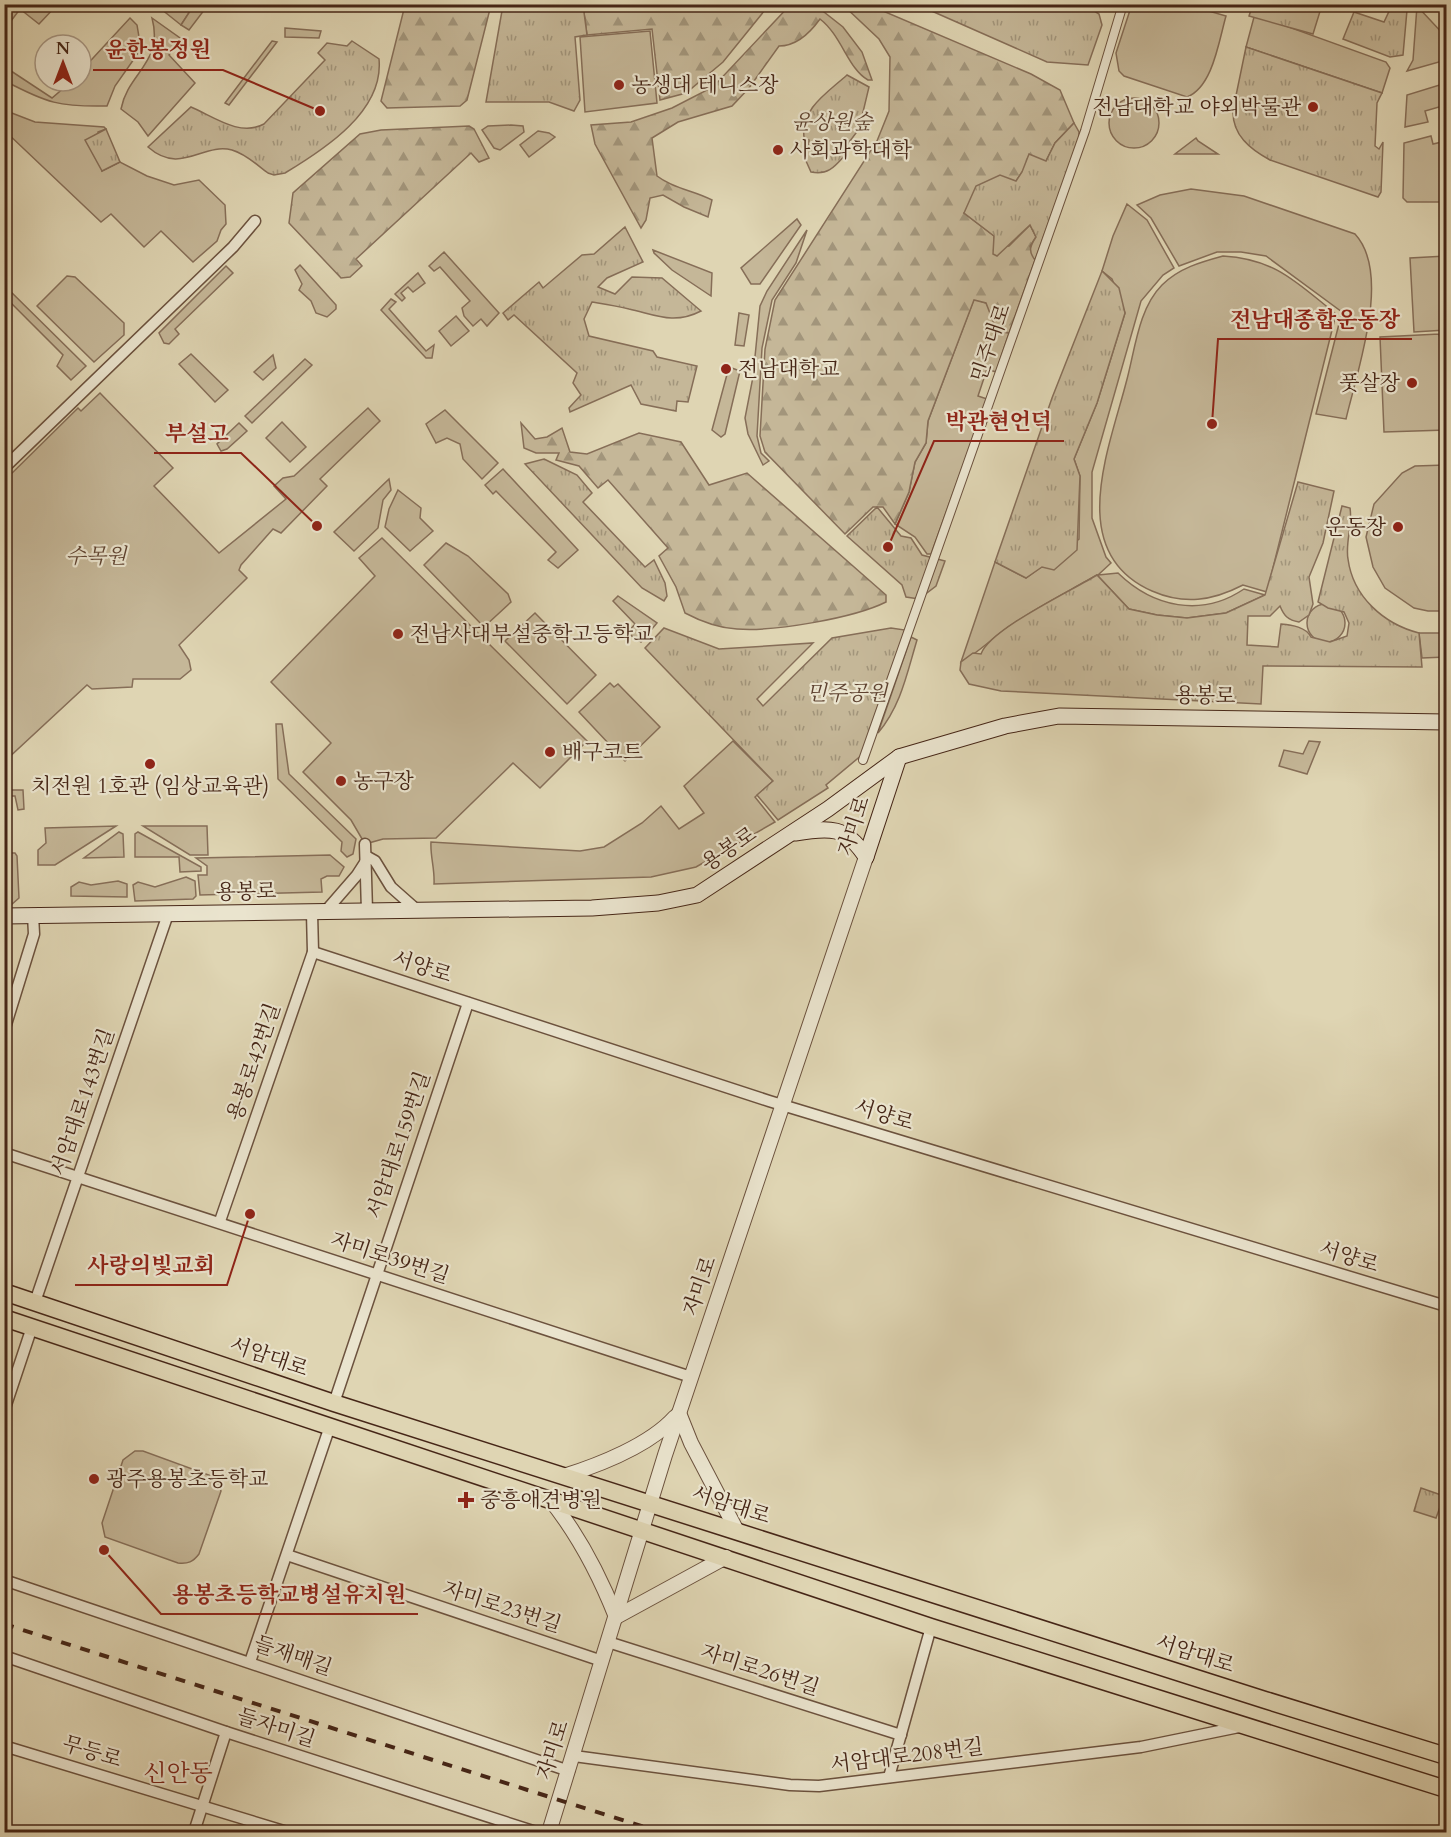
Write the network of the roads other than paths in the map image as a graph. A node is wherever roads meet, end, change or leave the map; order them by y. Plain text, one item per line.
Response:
1 (1123, 4) edge
2 (255, 221) dead end
3 (4, 468) edge
4 (1446, 722) edge
5 (899, 757) junction
6 (863, 759) dead end
7 (789, 834) junction
8 (366, 854) junction
9 (866, 857) junction
10 (417, 910) junction
11 (367, 911) junction
12 (318, 913) junction
13 (168, 914) junction
14 (33, 915) junction
15 (4, 916) edge
16 (313, 952) junction
17 (468, 1003) junction
18 (4, 1031) edge
19 (784, 1106) junction
20 (4, 1153) edge
21 (77, 1177) junction
22 (220, 1221) junction
23 (376, 1275) junction
24 (4, 1292) edge
25 (34, 1302) junction
26 (1446, 1306) edge
27 (4, 1318) edge
28 (32, 1327) junction
29 (691, 1377) junction
30 (334, 1403) junction
31 (4, 1412) edge
32 (679, 1413) junction
33 (330, 1426) junction
34 (564, 1476) junction
35 (549, 1498) junction
36 (651, 1503) junction
37 (642, 1529) junction
38 (737, 1531) junction
39 (286, 1556) junction
40 (726, 1557) junction
41 (4, 1580) edge
42 (616, 1617) junction
43 (931, 1627) junction
44 (608, 1642) junction
45 (4, 1656) edge
46 (602, 1661) junction
47 (250, 1662) junction
48 (1243, 1726) junction
49 (226, 1732) junction
50 (901, 1735) junction
51 (4, 1746) edge
52 (574, 1756) junction
53 (1446, 1756) edge
54 (569, 1771) junction
55 (889, 1777) junction
56 (1446, 1789) edge
57 (202, 1806) junction
58 (194, 1833) edge
59 (287, 1833) edge
60 (536, 1833) edge
61 (549, 1833) edge

1 - 6 street, 민주대로
2 - 3 street
4 - 5 main road, 용봉로
5 - 7 main road, 용봉로
5 - 9 main road, 자미로
7 - 9 main road
7 - 10 main road, 용봉로
8 - 10 street
8 - 11 street
8 - 12 street
9 - 19 street, 자미로
10 - 11 main road, 용봉로
11 - 12 main road, 용봉로
12 - 13 main road, 용봉로
12 - 16 street, 용봉로42번길
13 - 14 main road, 용봉로
13 - 21 street, 서암대로143번길
14 - 15 main road, 용봉로
14 - 18 street
16 - 17 street, 서양로
16 - 22 street, 용봉로42번길
17 - 19 street, 서양로
17 - 23 street, 서암대로159번길
19 - 26 street, 서양로
19 - 29 street, 자미로
20 - 21 street, 자미로39번길
21 - 22 street, 자미로39번길
21 - 25 street, 서암대로143번길
22 - 23 street, 자미로39번길
23 - 29 street, 자미로39번길
23 - 30 street, 서암대로159번길
24 - 25 main road, 서암대로
25 - 30 main road, 서암대로
27 - 28 main road
28 - 31 street
28 - 33 main road
29 - 32 street, 자미로
30 - 34 main road, 서암대로
32 - 34 street
32 - 36 street, 자미로
32 - 38 street
33 - 35 main road
33 - 39 street
34 - 36 main road, 서암대로
35 - 37 main road
35 - 42 street
36 - 37 street, 자미로
36 - 38 main road, 서암대로
37 - 40 main road
37 - 42 street, 자미로
38 - 53 main road, 서암대로
39 - 46 street, 자미로23번길
39 - 47 street
40 - 42 street
40 - 43 main road
41 - 47 street, 들재매길
42 - 44 street, 자미로
43 - 48 main road
43 - 50 street
44 - 46 street, 자미로
44 - 50 street, 자미로26번길
45 - 49 street, 들자미길
46 - 52 street, 자미로
47 - 54 street, 들재매길
48 - 55 street, 서암대로208번길
48 - 56 main road
49 - 57 street
49 - 60 street, 들자미길
50 - 55 street
51 - 57 street, 무등로
52 - 54 street, 자미로
52 - 55 street, 서암대로208번길
54 - 61 street, 자미로
57 - 58 street
57 - 59 street, 무등로

